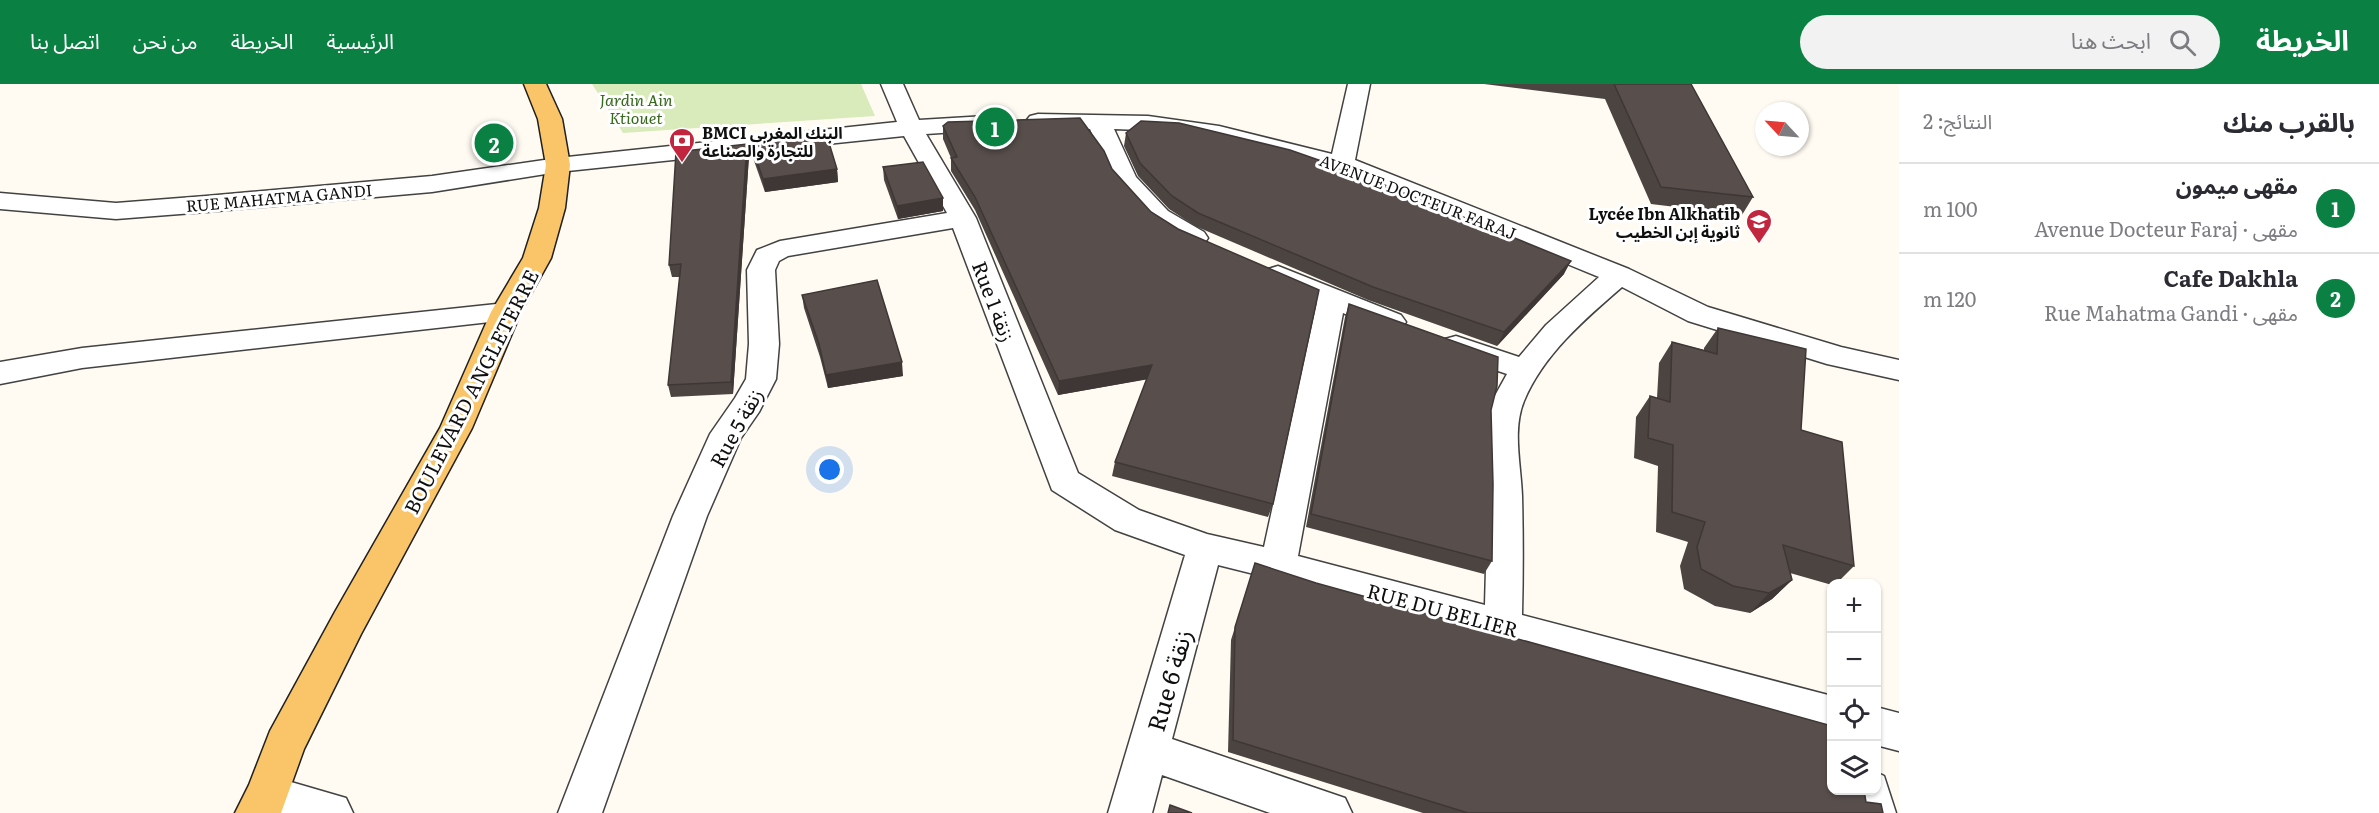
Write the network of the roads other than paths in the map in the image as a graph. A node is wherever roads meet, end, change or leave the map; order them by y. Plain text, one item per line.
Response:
1 (535, 84) edge
2 (892, 84) edge
3 (1359, 84) edge
4 (1098, 121) junction
5 (910, 128) junction
6 (1342, 164) junction
7 (558, 165) junction
8 (0, 201) edge
9 (963, 218) junction
10 (1216, 248) edge
11 (1258, 266) edge
12 (1619, 275) junction
13 (1332, 298) junction
14 (506, 312) junction
15 (1526, 370) junction
16 (1899, 370) edge
17 (0, 373) edge
18 (1064, 481) joint
19 (1205, 548) junction
20 (1278, 565) junction
21 (1503, 625) junction
22 (1827, 714) edge
23 (1881, 727) edge
24 (1899, 732) edge
25 (1148, 751) junction
26 (1870, 795) edge
27 (262, 805) edge
28 (331, 813) edge
29 (580, 813) edge
30 (1130, 813) edge
31 (1330, 813) edge
32 (1874, 813) edge

1 - 7 main road, BOULEVARD ANGLETERRE
2 - 5 street, Rue 1 زنقة
3 - 6 street
4 - 5 street, AVENUE DOCTEUR FARAJ
4 - 6 street, AVENUE DOCTEUR FARAJ
4 - 10 street
5 - 7 street, AVENUE DOCTEUR FARAJ
5 - 9 street, Rue 1 زنقة
6 - 12 street, AVENUE DOCTEUR FARAJ
7 - 8 street, RUE MAHATMA GANDI
7 - 14 main road, BOULEVARD ANGLETERRE
9 - 18 street, Rue 1 زنقة
9 - 29 street, Rue 5 زنقة
11 - 13 street
12 - 15 street
12 - 16 street, AVENUE DOCTEUR FARAJ
13 - 15 street
13 - 20 street
14 - 17 street
14 - 27 main road, BOULEVARD ANGLETERRE
15 - 21 street
18 - 19 street, RUE DU BELIER
19 - 20 street, RUE DU BELIER
19 - 25 street, Rue 6 زنقة
20 - 21 street, RUE DU BELIER
21 - 22 street, RUE DU BELIER
23 - 24 street
25 - 30 street, Rue 6 زنقة
25 - 31 street
26 - 32 street
27 - 28 street

